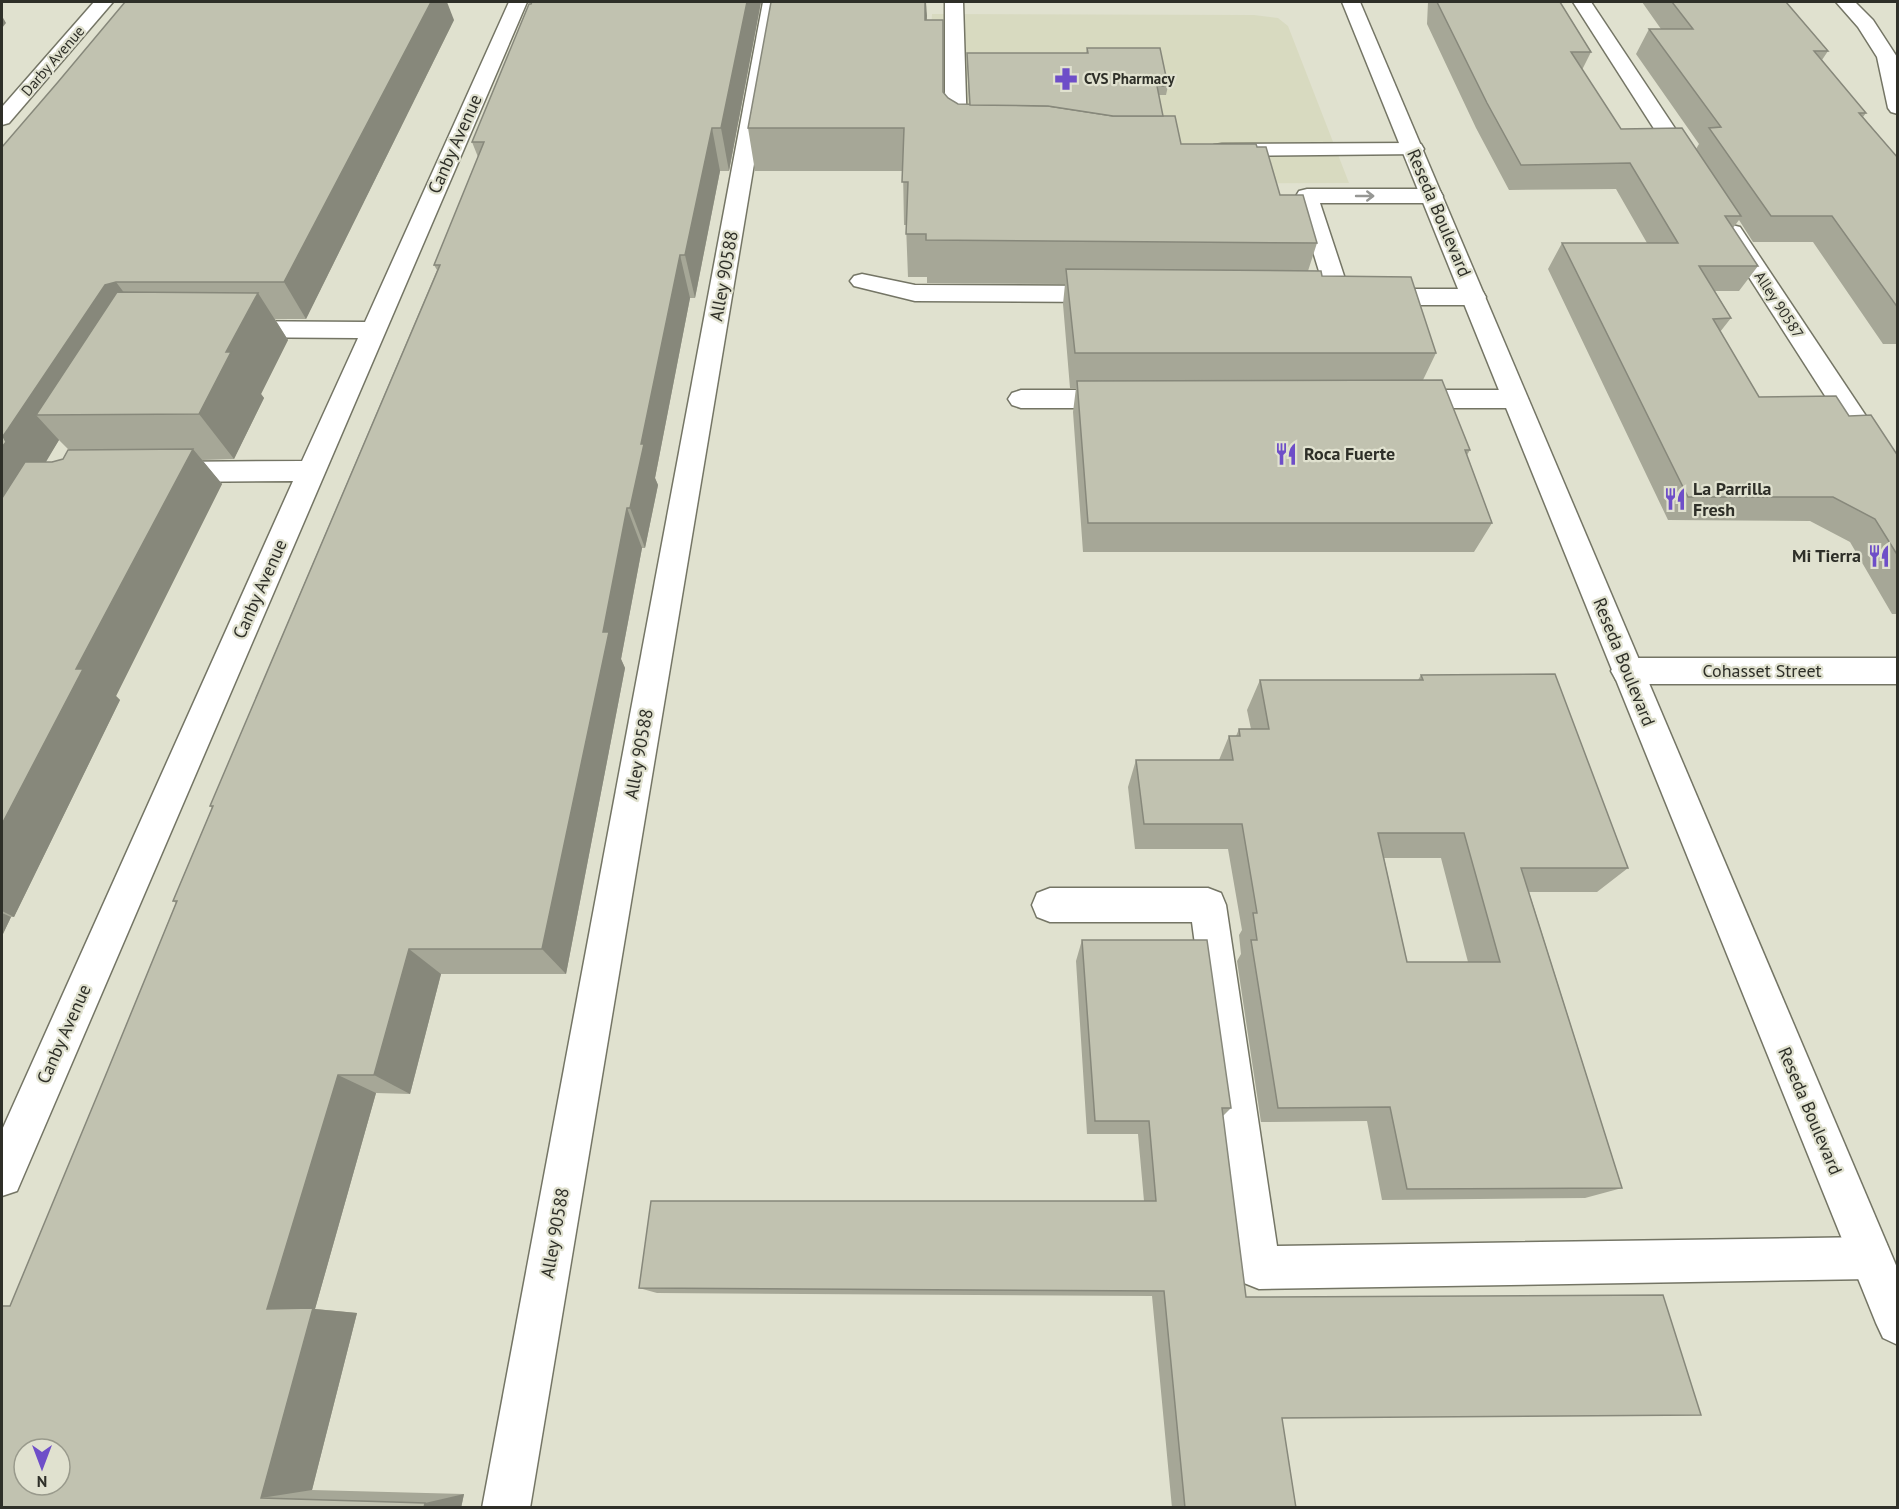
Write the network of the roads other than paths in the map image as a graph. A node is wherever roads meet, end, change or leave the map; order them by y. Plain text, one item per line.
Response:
1 (104, 2) edge
2 (518, 2) edge
3 (772, 2) edge
4 (954, 2) edge
5 (1351, 2) edge
6 (1582, 2) edge
7 (1845, 2) edge
8 (1898, 108) edge
9 (2, 119) edge
10 (988, 140) edge
11 (1413, 149) junction
12 (1200, 150) edge
13 (1704, 189) edge
14 (1432, 196) junction
15 (1717, 209) edge
16 (862, 281) dead end
17 (1126, 294) edge
18 (1474, 297) junction
19 (213, 329) edge
20 (374, 330) junction
21 (1022, 399) dead end
22 (1140, 399) edge
23 (1378, 399) edge
24 (1515, 399) junction
25 (309, 477) junction
26 (146, 478) edge
27 (1898, 488) edge
28 (1898, 670) edge
29 (1627, 671) junction
30 (1050, 905) dead end
31 (2, 1176) edge
32 (1871, 1258) junction
33 (1898, 1323) edge
34 (506, 1508) edge

1 - 9 street, Darby Avenue
2 - 20 street, Canby Avenue
3 - 34 street, Alley 90588
4 - 10 street
5 - 11 street, Reseda Boulevard
6 - 13 street
7 - 8 street
11 - 12 street
11 - 14 street, Reseda Boulevard
14 - 18 street, Reseda Boulevard
18 -> 14 street
15 - 27 street, Alley 90587
16 - 17 street
18 - 24 street, Reseda Boulevard
19 - 20 street
20 - 25 street, Canby Avenue
21 - 22 street
23 - 24 street
24 - 29 street, Reseda Boulevard
25 - 26 street
25 - 31 street, Canby Avenue
28 - 29 street, Cohasset Street
29 - 32 street, Reseda Boulevard
30 - 32 street
32 - 33 street, Reseda Boulevard

